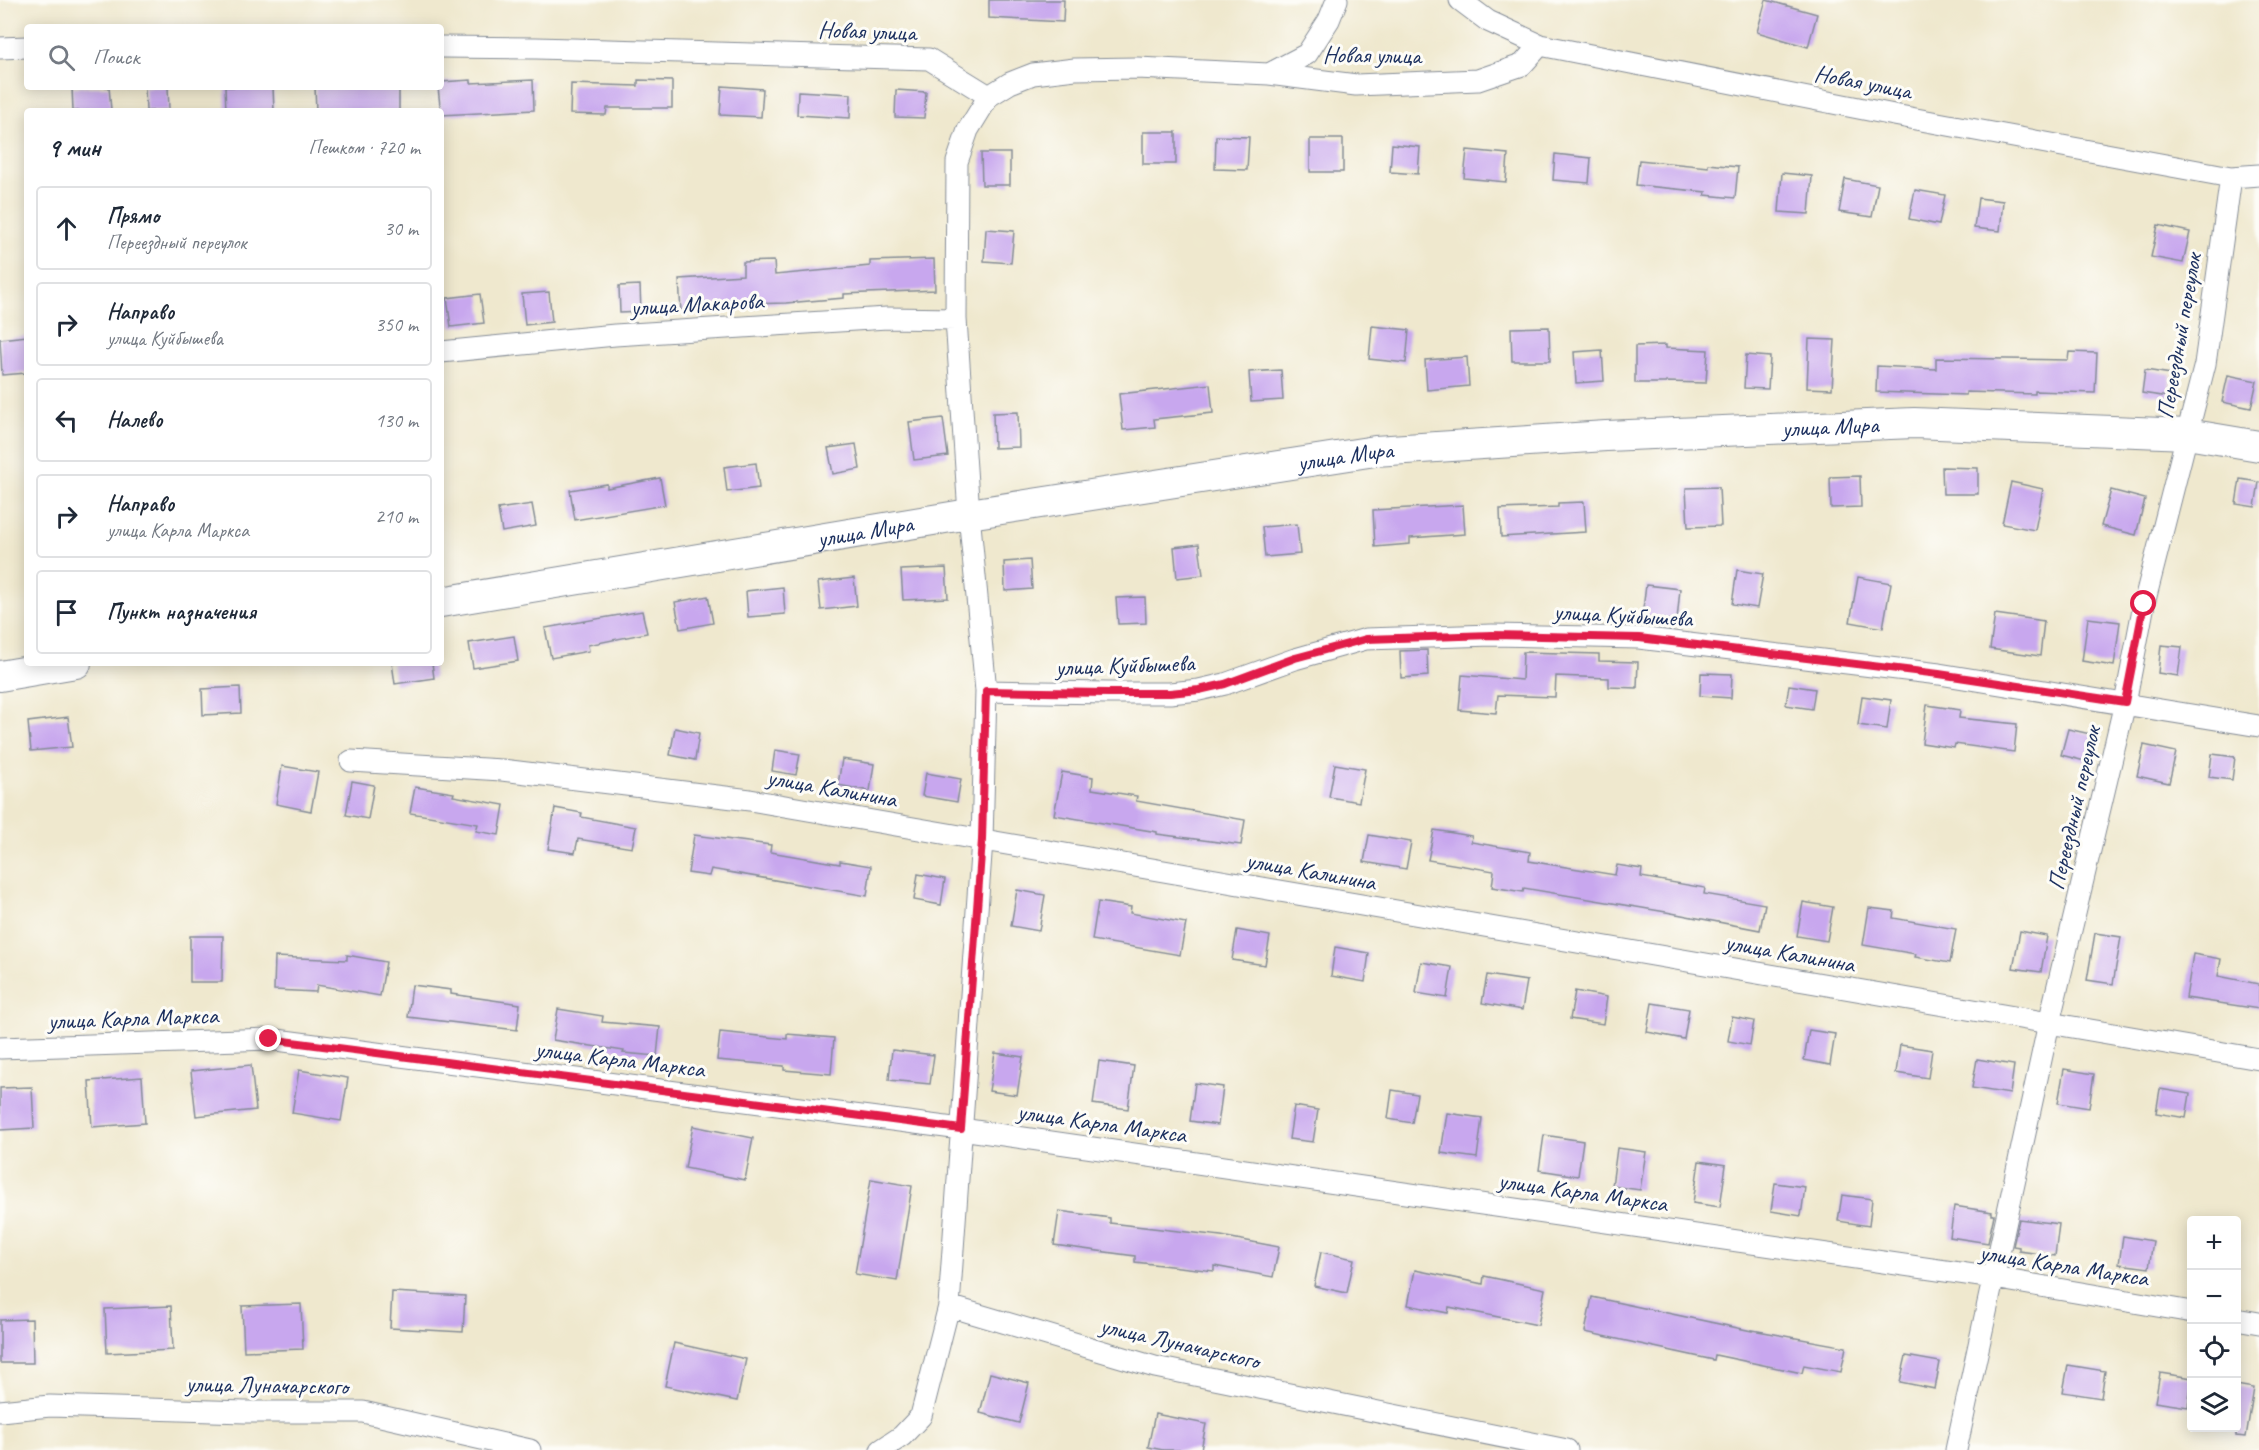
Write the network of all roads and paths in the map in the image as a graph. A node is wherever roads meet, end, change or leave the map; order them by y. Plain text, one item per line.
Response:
1 (1337, 0) edge
2 (1460, 0) edge
3 (1540, 45) junction
4 (24, 47) edge
5 (444, 47) edge
6 (0, 48) edge
7 (1269, 74) junction
8 (989, 96) junction
9 (2259, 175) edge
10 (2231, 177) junction
11 (956, 319) junction
12 (444, 352) edge
13 (2187, 435) junction
14 (2259, 446) edge
15 (969, 514) junction
16 (444, 602) edge
17 (58, 666) edge
18 (0, 676) edge
19 (986, 691) junction
20 (2125, 702) junction
21 (2259, 726) edge
22 (351, 760) dead end
23 (982, 840) junction
24 (2049, 1023) junction
25 (0, 1048) edge
26 (2259, 1059) edge
27 (961, 1129) junction
28 (1994, 1278) junction
29 (949, 1306) junction
30 (2187, 1310) edge
31 (2241, 1320) edge
32 (2259, 1323) edge
33 (0, 1411) edge
34 (530, 1450) edge
35 (881, 1450) edge
36 (1567, 1450) edge
37 (1956, 1450) edge

1 - 7 street
2 - 3 street
3 - 7 street, Новая улица
3 - 10 street, Новая улица
4 - 6 street
5 - 8 street, Новая улица
7 - 8 street, Новая улица
8 - 11 street
9 - 10 street, Новая улица
10 - 13 street, Переездный переулок
11 - 12 street, улица Макарова
11 - 15 street
13 - 14 street, улица Мира
13 - 15 street, улица Мира
13 - 20 street, Переездный переулок
15 - 16 street, улица Мира
15 - 19 street
17 - 18 street
19 - 20 street, улица Куйбышева
19 - 23 street
20 - 21 street, улица Куйбышева
20 - 24 street, Переездный переулок
22 - 23 street, улица Калинина
23 - 24 street, улица Калинина
23 - 27 street
24 - 26 street, улица Калинина
24 - 28 street, Переездный переулок
25 - 27 street, улица Карла Маркса
27 - 28 street, улица Карла Маркса
27 - 29 street
28 - 30 street, улица Карла Маркса
28 - 37 street, Переездный переулок
29 - 35 street
29 - 36 street, улица Луначарского
31 - 32 street
33 - 34 street, улица Луначарского

